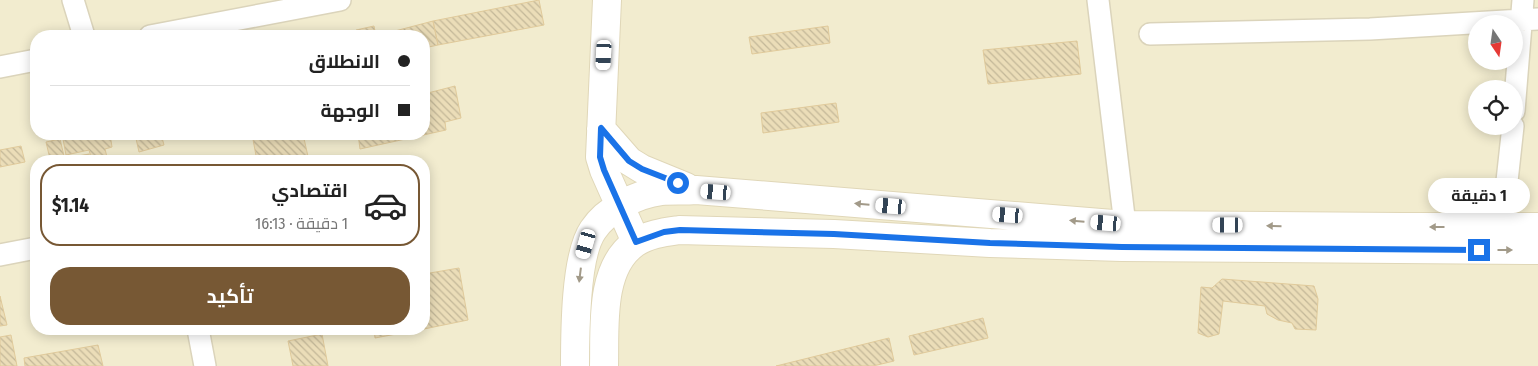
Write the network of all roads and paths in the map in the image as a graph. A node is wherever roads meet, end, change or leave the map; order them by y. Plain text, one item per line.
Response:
1 (73, 0) edge
2 (340, 0) edge
3 (607, 0) edge
4 (1098, 0) edge
5 (1527, 13) edge
6 (82, 30) edge
7 (182, 30) edge
8 (1150, 34) dead end
9 (30, 61) edge
10 (0, 68) edge
11 (1518, 80) edge
12 (601, 128) junction
13 (1512, 135) edge
14 (696, 190) junction
15 (620, 206) junction
16 (1125, 224) junction
17 (1502, 227) junction
18 (1538, 227) edge
19 (1401, 238) junction
20 (636, 242) junction
21 (30, 249) edge
22 (1538, 250) edge
23 (0, 255) edge
24 (199, 335) edge
25 (205, 366) edge
26 (575, 366) edge
27 (604, 366) edge

1 - 6 street
2 - 7 street
3 - 12 street
4 - 16 street
5 - 8 street
5 - 11 street
9 - 10 street
12 - 14 street
12 - 15 street
13 - 17 street
14 - 15 street
16 -> 14 street
15 - 20 street
15 -> 26 street
19 -> 16 street
17 - 18 street
17 -> 19 street
19 - 20 street
19 -> 22 street
20 - 27 street
21 - 23 street
24 - 25 street

